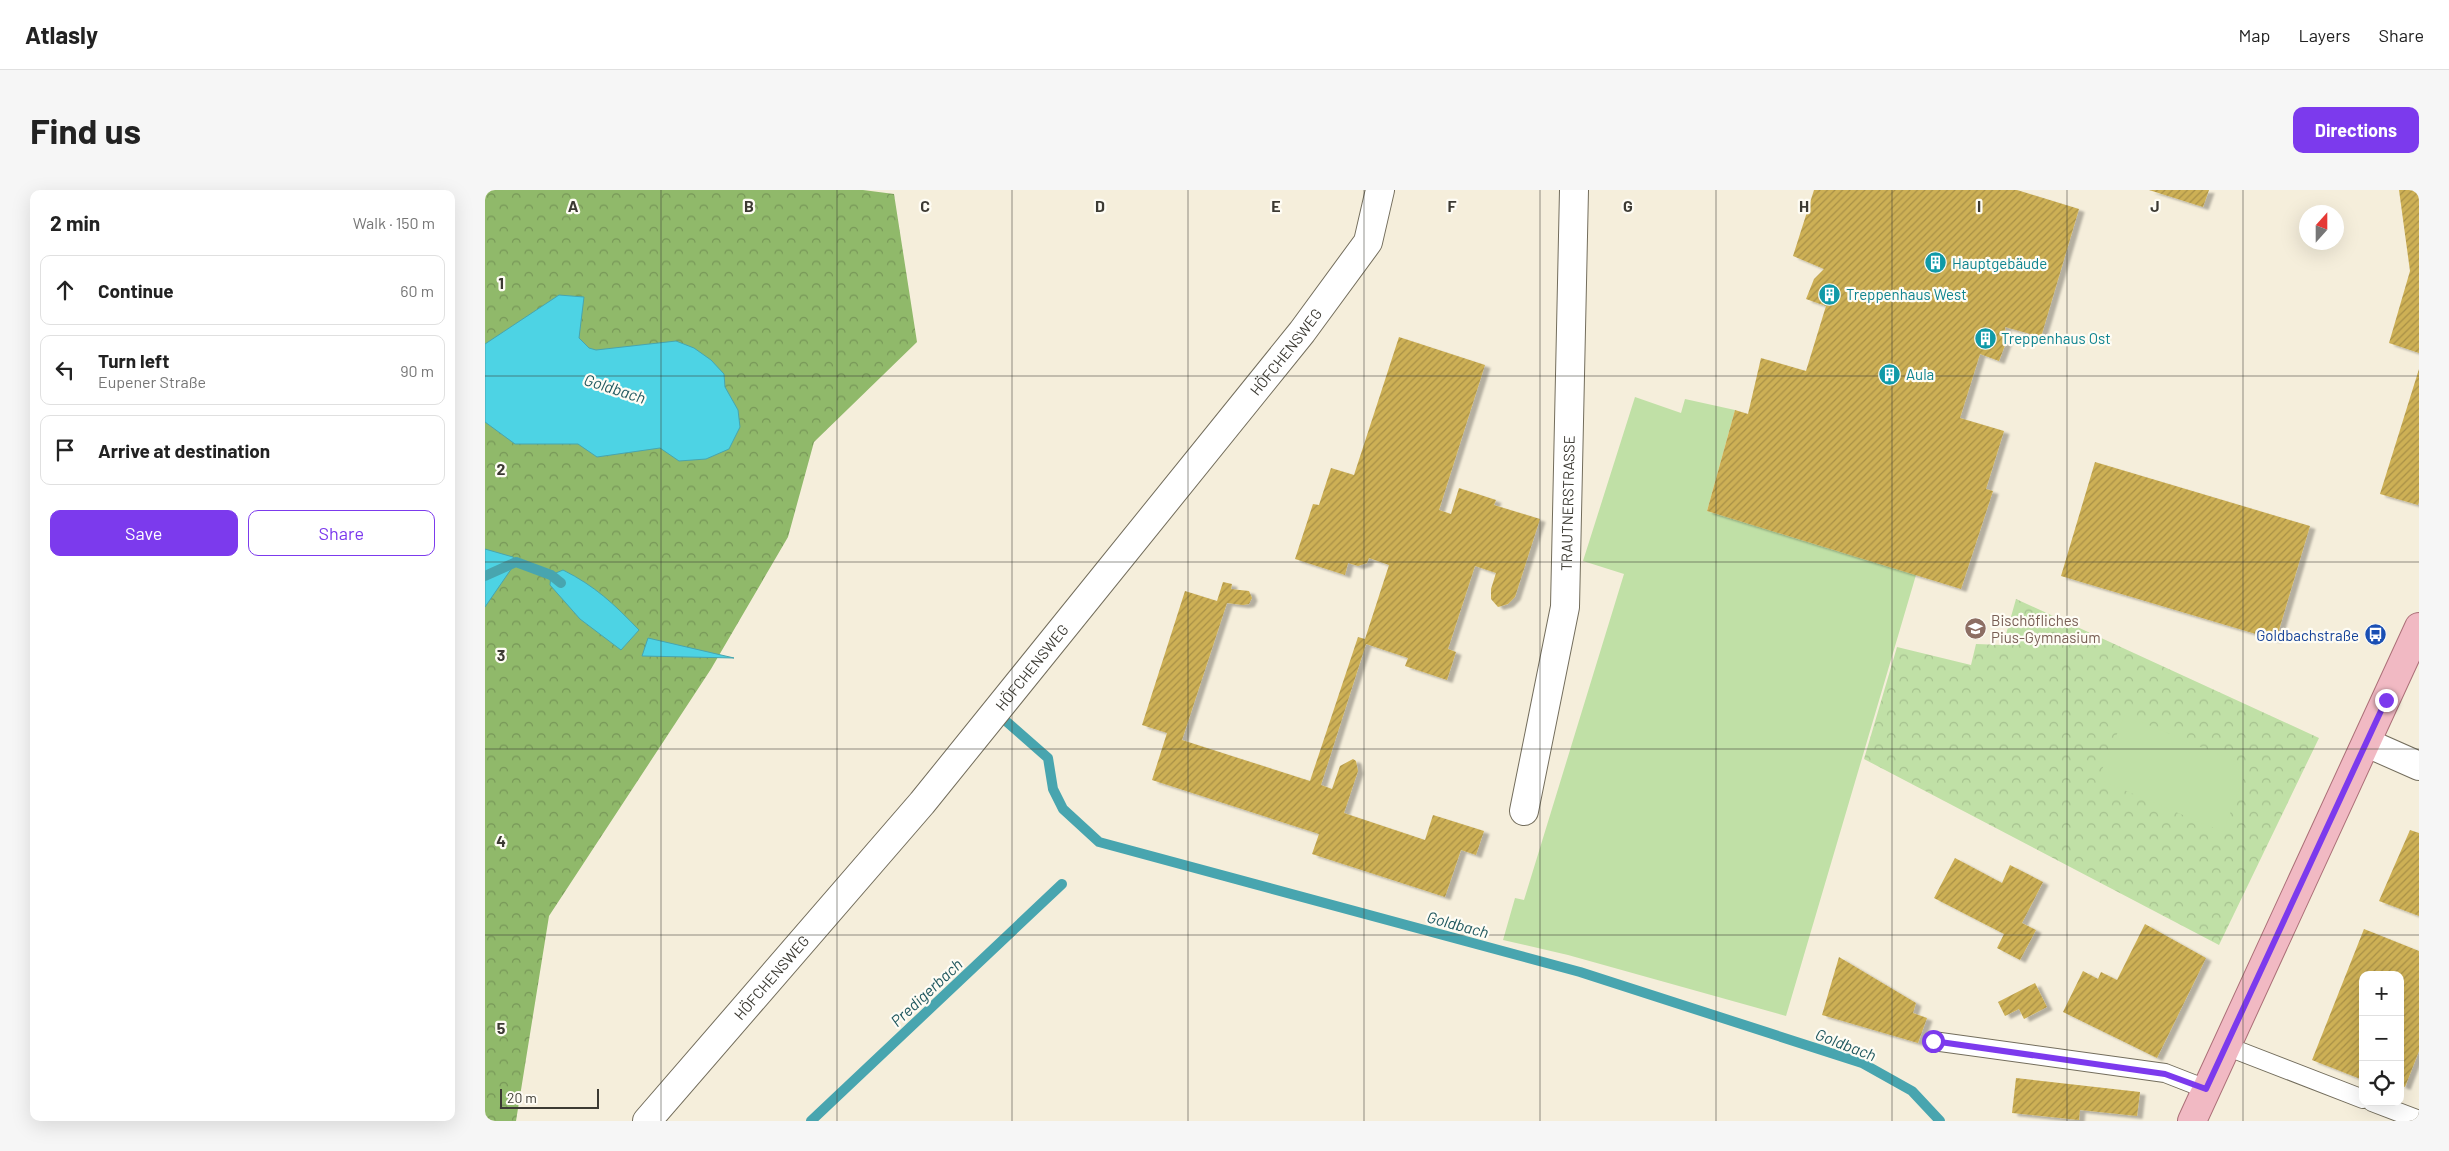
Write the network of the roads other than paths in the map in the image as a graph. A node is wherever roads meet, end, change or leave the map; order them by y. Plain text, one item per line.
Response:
1 (1379, 190) edge
2 (1574, 190) edge
3 (2419, 627) edge
4 (2367, 743) junction
5 (2419, 766) edge
6 (1524, 811) dead end
7 (1933, 1041) dead end
8 (2226, 1046) junction
9 (2206, 1089) junction
10 (2359, 1097) edge
11 (2382, 1106) edge
12 (2419, 1120) edge
13 (647, 1121) edge
14 (2192, 1121) edge

1 - 13 street, HÖFCHENSWEG
2 - 6 street, TRAUTNERSTRASSE
3 - 4 main road
4 - 5 street
4 - 8 main road
7 - 9 lane
8 - 9 main road
8 - 10 lane
9 - 14 main road
11 - 12 lane

